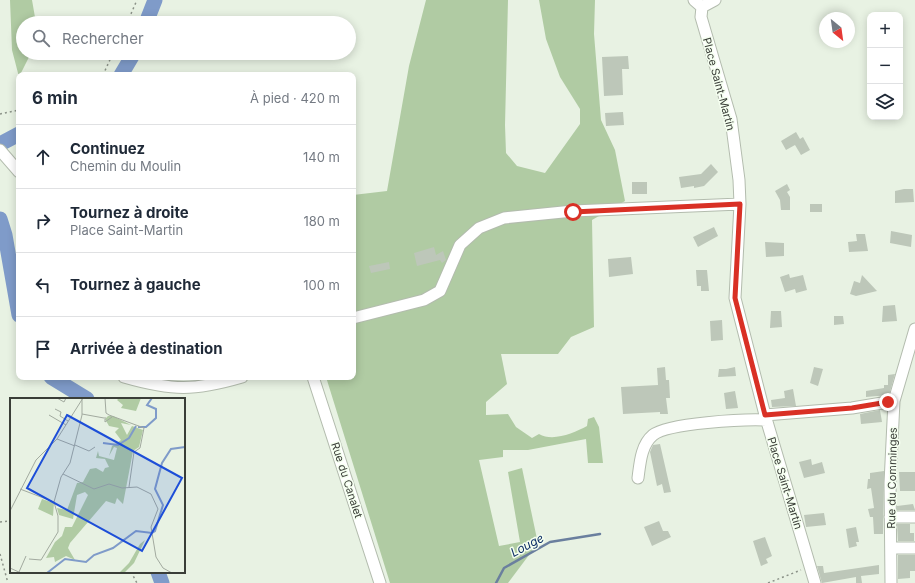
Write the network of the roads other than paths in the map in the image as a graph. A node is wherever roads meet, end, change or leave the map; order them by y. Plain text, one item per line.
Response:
1 (715, 0) edge
2 (698, 3) edge
3 (3, 153) edge
4 (16, 168) edge
5 (740, 204) junction
6 (356, 317) edge
7 (915, 329) edge
8 (136, 380) edge
9 (232, 380) edge
10 (314, 380) edge
11 (894, 401) junction
12 (766, 417) junction
13 (638, 478) dead end
14 (915, 516) edge
15 (890, 517) junction
16 (891, 548) junction
17 (915, 548) edge
18 (380, 583) edge
19 (815, 583) edge
20 (891, 583) edge

1 - 2 street
2 - 5 street, Place Saint-Martin
3 - 4 street
5 - 6 street
5 - 12 street, Place Saint-Martin
7 - 11 street, Rue du Comminges
8 - 9 street
10 - 18 street, Rue du Canalet
11 - 12 street
11 - 15 street, Rue du Comminges
12 - 13 street
12 - 19 street, Place Saint-Martin
14 - 15 street
15 - 16 street, Rue du Comminges
16 - 17 street
16 - 20 street, Rue du Comminges

